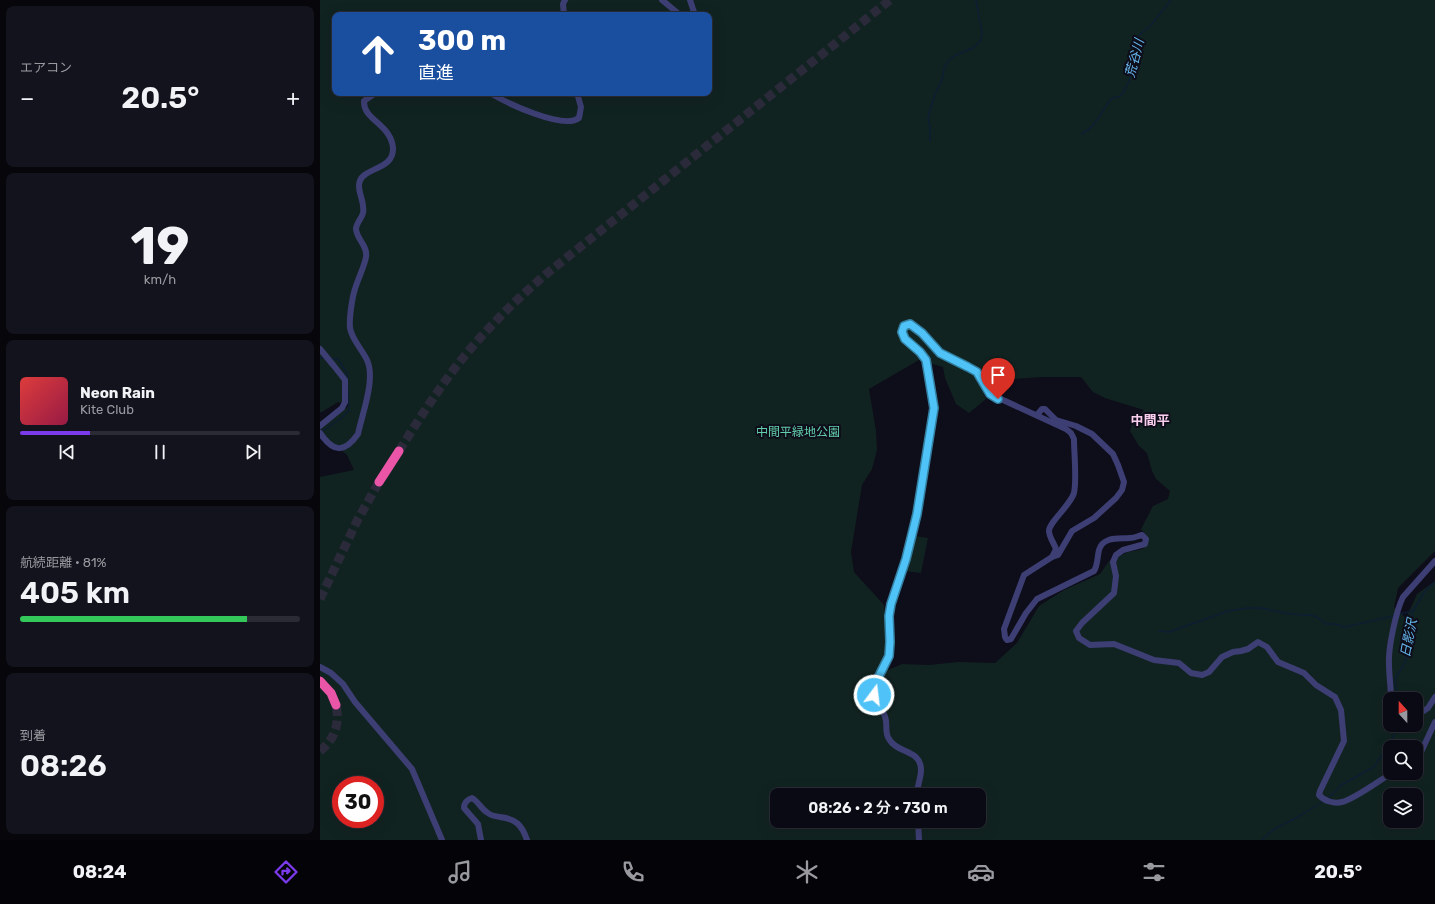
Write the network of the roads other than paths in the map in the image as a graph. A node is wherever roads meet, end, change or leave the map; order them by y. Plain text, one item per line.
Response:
1 (565, 0) edge
2 (662, 0) edge
3 (690, 0) edge
4 (564, 12) edge
5 (676, 12) edge
6 (694, 12) edge
7 (372, 96) edge
8 (496, 96) edge
9 (578, 96) edge
10 (320, 349) edge
11 (1037, 415) junction
12 (320, 426) edge
13 (320, 433) edge
14 (397, 453) tunnel mouth
15 (381, 478) tunnel mouth
16 (1052, 557) junction
17 (1435, 561) edge
18 (320, 667) edge
19 (320, 681) edge
20 (1391, 692) edge
21 (1435, 697) edge
22 (336, 705) tunnel mouth
23 (1423, 711) edge
24 (1435, 722) edge
25 (1423, 748) edge
26 (1383, 778) edge
27 (917, 788) edge
28 (918, 828) edge
29 (442, 840) edge
30 (481, 840) edge
31 (527, 840) edge
32 (919, 840) edge

1 - 4 street
2 - 5 street
3 - 6 street
7 - 13 street
8 - 9 street
10 - 12 street
11 - 16 street
11 - 16 street
11 - 27 street
14 - 15 highway
16 - 26 street
17 - 20 street
18 - 29 street
19 - 22 highway
21 - 23 street
24 - 25 street
28 - 32 street
30 - 31 street

